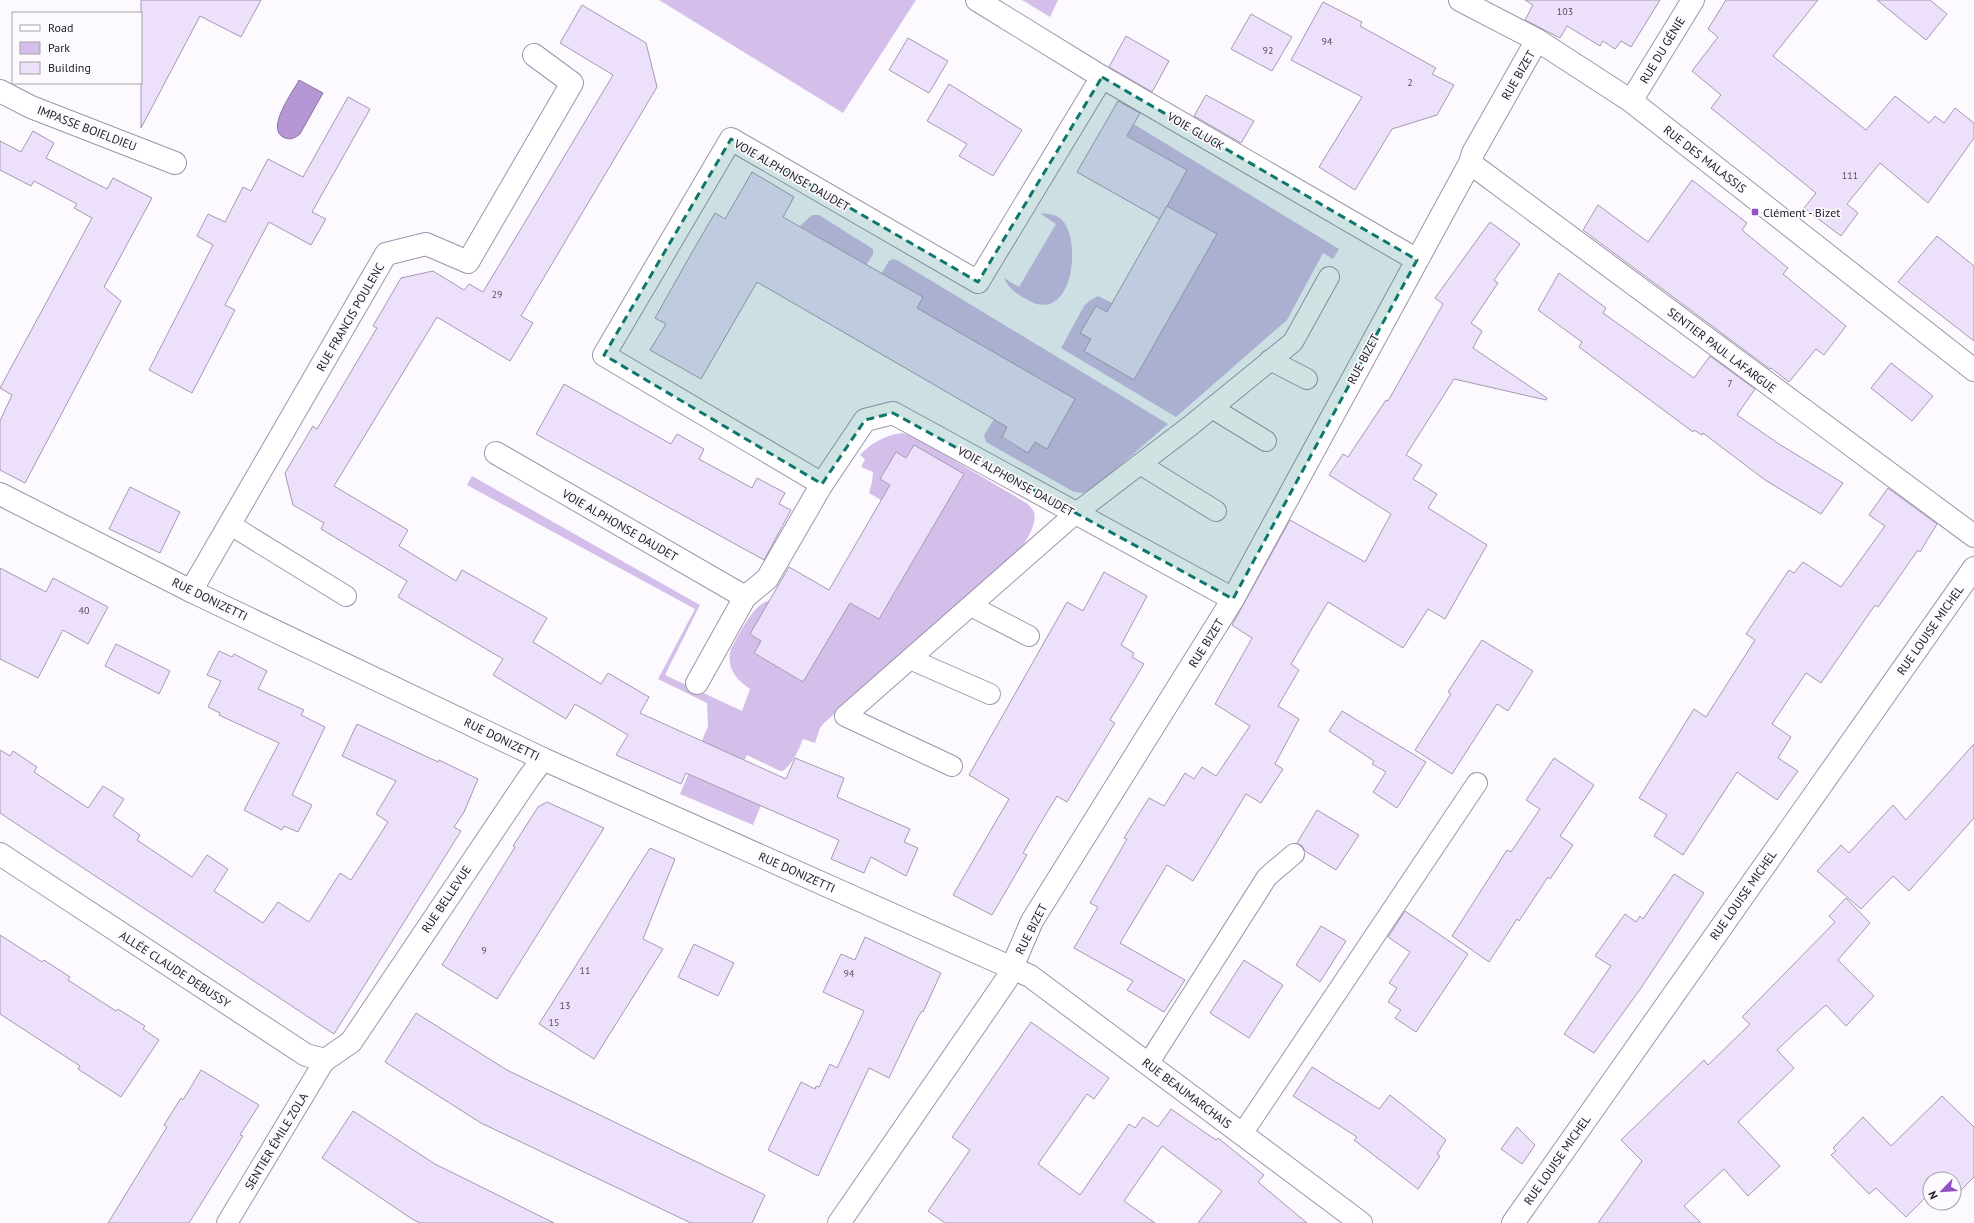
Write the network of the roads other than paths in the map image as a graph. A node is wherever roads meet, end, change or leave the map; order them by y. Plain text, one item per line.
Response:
1 (976, 0) edge
2 (1460, 0) edge
3 (1693, 0) edge
4 (1538, 40) junction
5 (534, 55) dead end
6 (1102, 77) junction
7 (0, 91) edge
8 (1631, 101) junction
9 (175, 163) dead end
10 (1470, 163) junction
11 (1417, 260) junction
12 (1329, 277) dead end
13 (1270, 360) junction
14 (1974, 370) edge
15 (1307, 379) dead end
16 (1212, 408) junction
17 (1266, 441) dead end
18 (496, 453) dead end
19 (1140, 464) junction
20 (822, 484) junction
21 (0, 494) edge
22 (1216, 511) dead end
23 (1076, 513) junction
24 (229, 524) junction
25 (1974, 536) edge
26 (1974, 568) edge
27 (191, 591) junction
28 (346, 596) dead end
29 (745, 597) junction
30 (1233, 599) junction
31 (971, 606) junction
32 (1029, 636) dead end
33 (910, 659) junction
34 (697, 683) dead end
35 (990, 694) dead end
36 (543, 759) junction
37 (952, 766) dead end
38 (1476, 783) dead end
39 (0, 854) edge
40 (1294, 854) dead end
41 (1012, 967) junction
42 (325, 1060) junction
43 (1148, 1064) junction
44 (1242, 1134) junction
45 (227, 1223) edge
46 (839, 1223) edge
47 (1360, 1223) edge
48 (1513, 1223) edge

1 - 6 street, VOIE GLUCK
2 - 4 street, RUE DES MALASSIS
3 - 8 street, RUE DU GÉNIE
4 - 8 street, RUE DES MALASSIS
4 - 10 street, RUE BIZET
5 - 24 street, RUE FRANCIS POULENC
6 - 11 street, VOIE GLUCK
6 - 20 street, VOIE ALPHONSE DAUDET
7 - 9 street, IMPASSE BOIELDIEU
8 - 14 street, RUE DES MALASSIS
10 - 11 street, RUE BIZET
10 - 25 street, SENTIER PAUL LAFARGUE
11 - 30 street, RUE BIZET
12 - 13 lane
13 - 15 lane
13 - 16 lane
16 - 17 lane
16 - 19 lane
18 - 29 street, VOIE ALPHONSE DAUDET
19 - 22 lane
19 - 23 lane
20 - 23 street, VOIE ALPHONSE DAUDET
20 - 29 street, VOIE ALPHONSE DAUDET
21 - 27 street, RUE DONIZETTI
23 - 30 street, VOIE ALPHONSE DAUDET
23 - 31 lane
24 - 27 street, RUE FRANCIS POULENC
24 - 28 lane
26 - 48 street, RUE LOUISE MICHEL
27 - 36 street, RUE DONIZETTI
29 - 34 street, VOIE ALPHONSE DAUDET
30 - 41 street, RUE BIZET
31 - 32 lane
31 - 33 lane
33 - 35 lane
33 - 37 lane
36 - 41 street, RUE DONIZETTI
36 - 42 street, RUE BELLEVUE
38 - 44 lane
39 - 42 street, ALLÉE CLAUDE DEBUSSY
40 - 43 lane
41 - 43 street, RUE BEAUMARCHAIS
41 - 46 street, RUE BIZET
42 - 45 lane, SENTIER ÉMILE ZOLA
43 - 44 street, RUE BEAUMARCHAIS
44 - 47 street, RUE BEAUMARCHAIS

